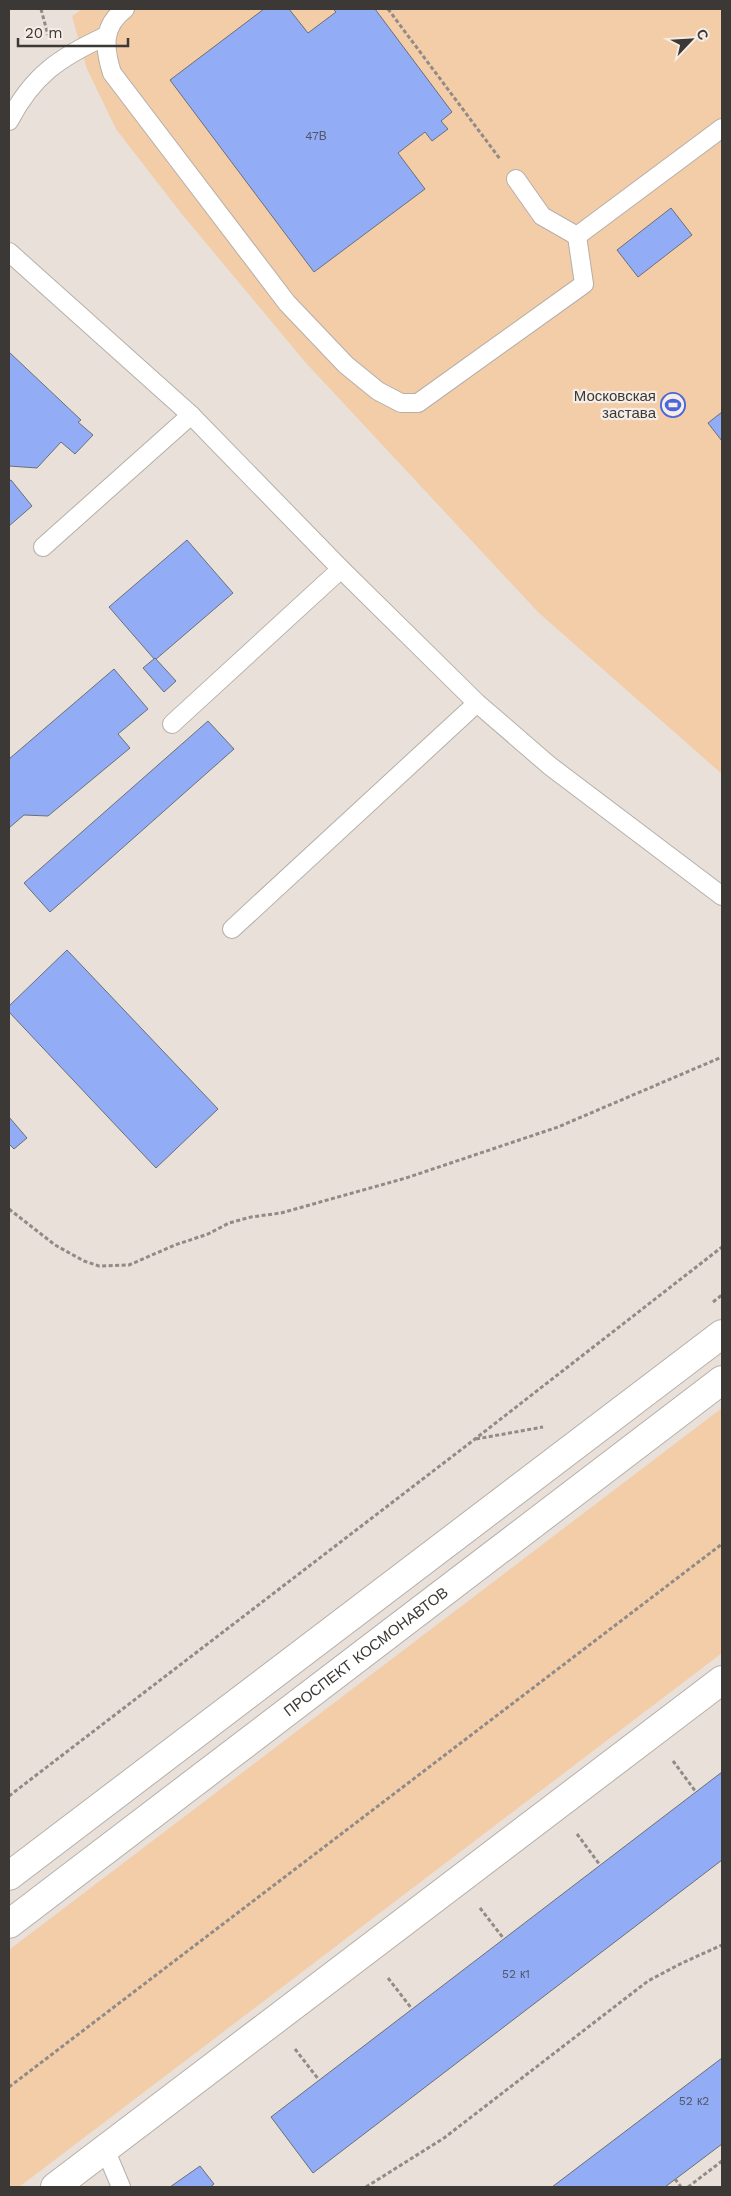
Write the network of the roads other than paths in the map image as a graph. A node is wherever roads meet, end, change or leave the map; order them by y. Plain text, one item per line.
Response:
1 (125, 9) edge
2 (106, 36) junction
3 (9, 120) edge
4 (722, 128) edge
5 (516, 179) road end
6 (577, 236) junction
7 (9, 252) edge
8 (191, 415) junction
9 (44, 548) dead end
10 (341, 569) junction
11 (477, 703) junction
12 (172, 724) dead end
13 (722, 896) edge
14 (232, 929) dead end
15 (722, 1334) edge
16 (722, 1380) edge
17 (722, 1680) edge
18 (9, 1876) edge
19 (9, 1924) edge
20 (105, 2149) junction
21 (55, 2187) edge
22 (121, 2187) edge

1 - 2 lane
2 - 3 lane
2 - 6 lane
4 - 6 lane
5 - 6 lane
7 - 8 lane
8 - 9 lane
8 - 10 lane
10 - 11 lane
10 - 12 lane
11 - 13 lane
11 - 14 lane
15 - 18 street
16 - 19 street, ПРОСПЕКТ КОСМОНАВТОВ
17 - 20 street
20 - 21 street
20 - 22 lane

